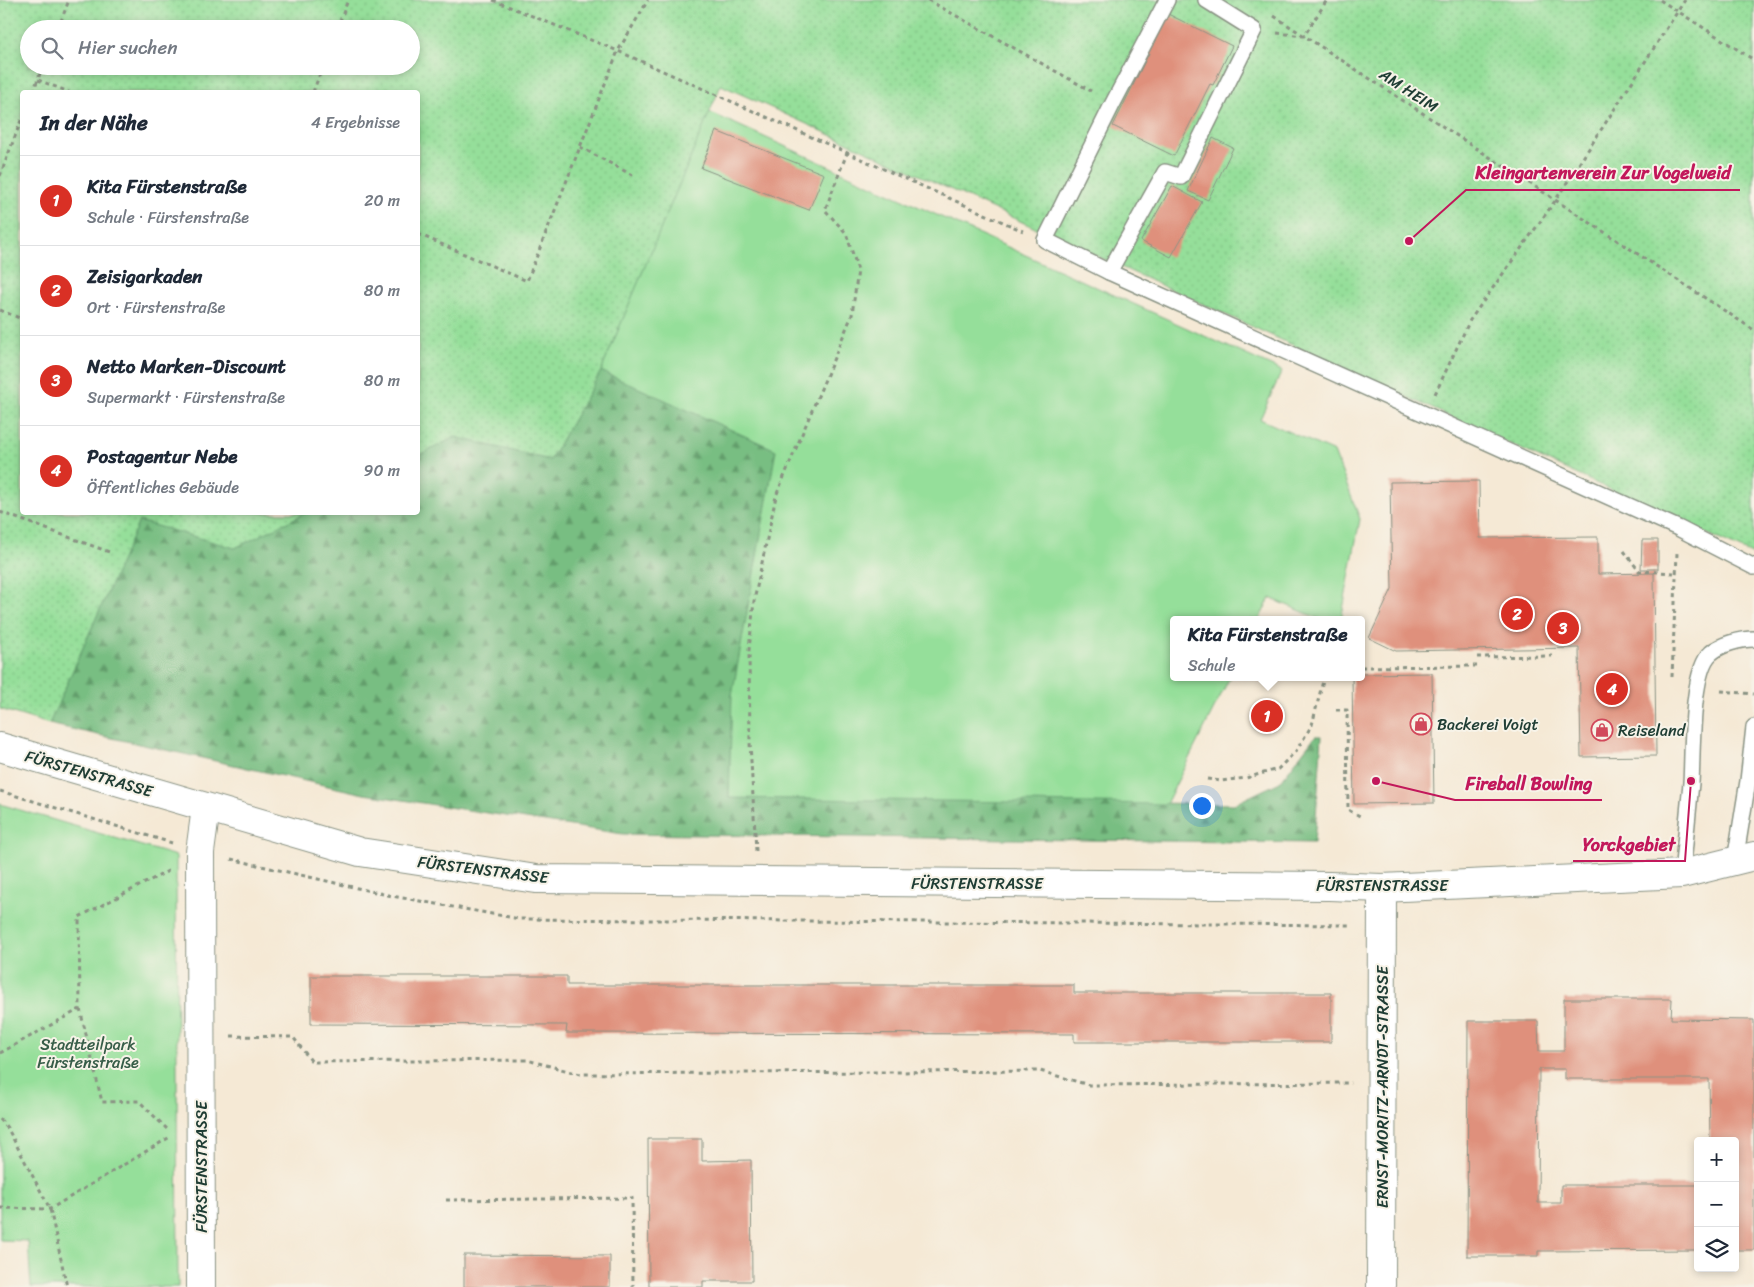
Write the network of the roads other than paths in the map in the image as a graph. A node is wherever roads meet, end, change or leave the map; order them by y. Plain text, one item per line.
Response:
1 (1167, 0) edge
2 (1206, 0) edge
3 (1109, 272) junction
4 (1754, 567) edge
5 (1754, 639) edge
6 (1754, 727) edge
7 (0, 747) edge
8 (206, 808) junction
9 (1744, 859) edge
10 (1682, 874) junction
11 (1382, 888) junction
12 (201, 1287) edge
13 (1381, 1287) edge

1 - 3 lane
2 - 3 lane
3 - 4 lane
5 - 10 lane
6 - 9 lane
7 - 8 street, FÜRSTENSTRASSE
8 - 11 street, FÜRSTENSTRASSE
8 - 12 street, FÜRSTENSTRASSE
9 - 10 street, FÜRSTENSTRASSE
10 - 11 street, FÜRSTENSTRASSE
11 - 13 street, ERNST-MORITZ-ARNDT-STRASSE

